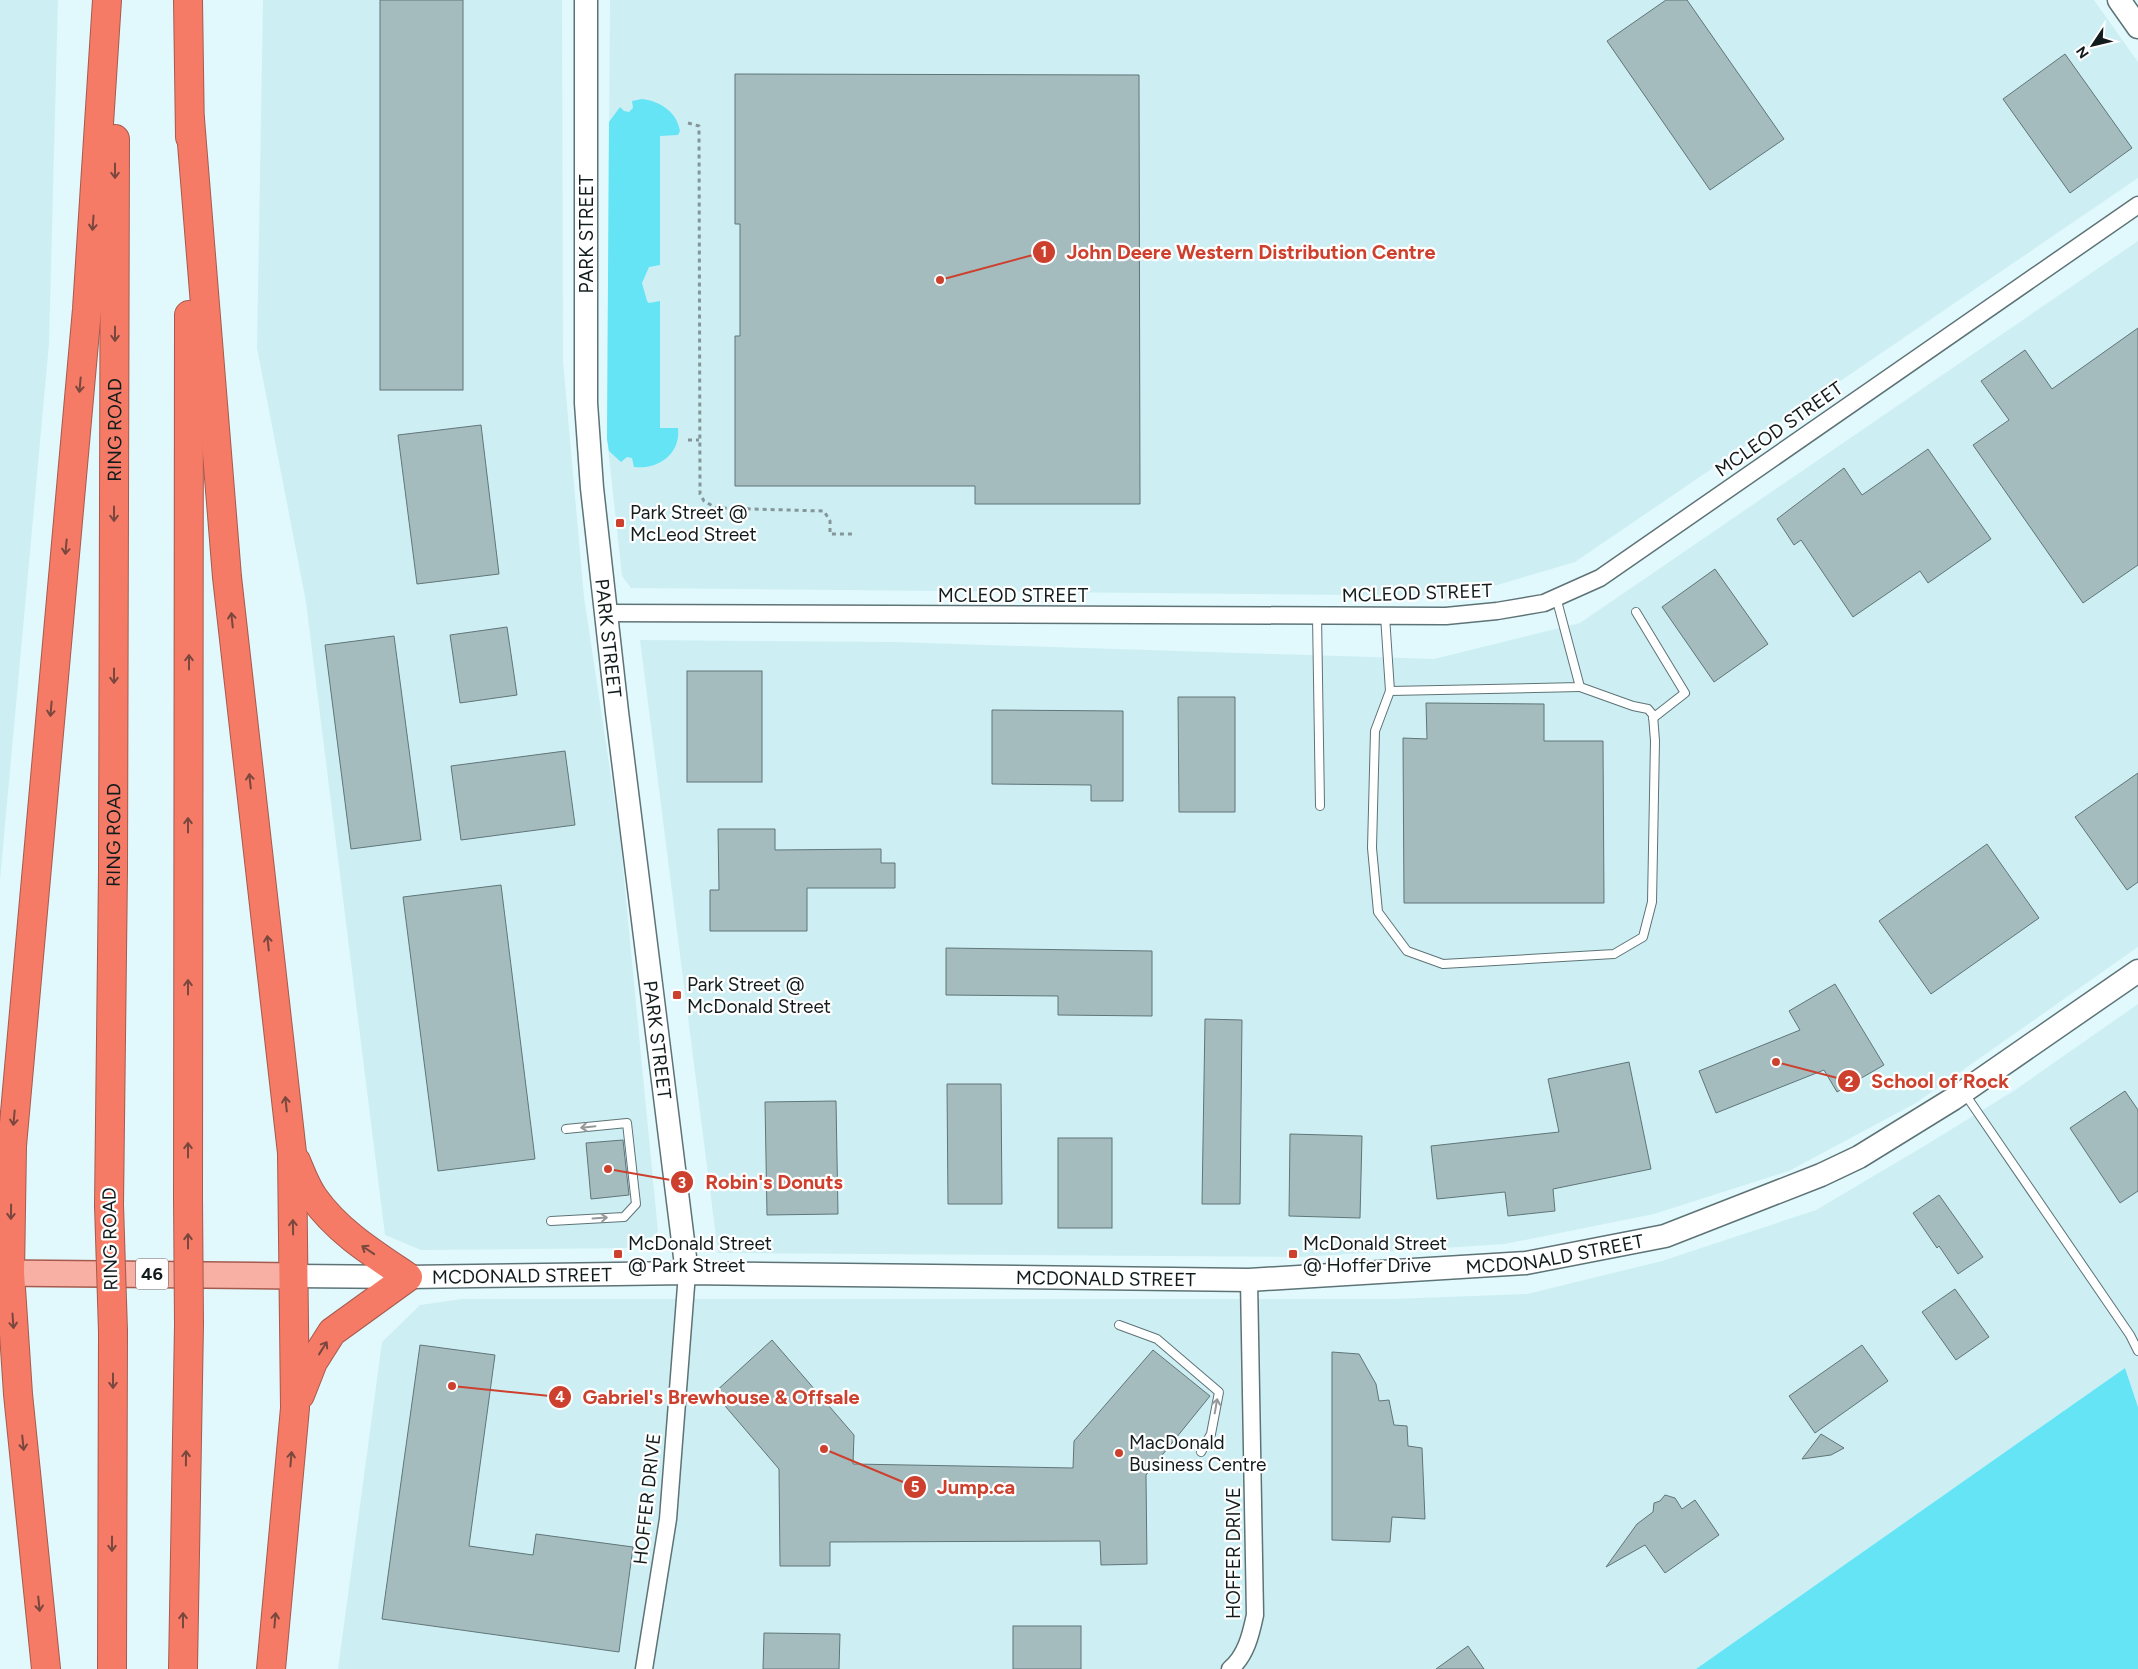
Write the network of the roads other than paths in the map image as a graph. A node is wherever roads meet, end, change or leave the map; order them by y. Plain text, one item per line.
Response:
1 (107, 0) edge
2 (115, 0) edge
3 (188, 0) edge
4 (586, 0) edge
5 (2119, 0) edge
6 (2138, 28) edge
7 (190, 119) junction
8 (2138, 205) edge
9 (1556, 597) junction
10 (1636, 612) dead end
11 (605, 613) junction
12 (1317, 615) junction
13 (1385, 616) junction
14 (1580, 687) junction
15 (1390, 691) junction
16 (1652, 718) junction
17 (1320, 806) dead end
18 (2138, 971) edge
19 (1963, 1092) junction
20 (566, 1129) dead end
21 (12, 1146) junction
22 (292, 1153) junction
23 (0, 1176) edge
24 (551, 1221) dead end
25 (5, 1273) edge
26 (686, 1273) junction
27 (294, 1276) junction
28 (408, 1277) junction
29 (1249, 1280) junction
30 (1120, 1325) dead end
31 (2138, 1351) edge
32 (0, 1360) edge
33 (18, 1394) junction
34 (295, 1408) junction
35 (1201, 1452) dead end
36 (46, 1669) edge
37 (112, 1669) edge
38 (183, 1669) edge
39 (271, 1669) edge
40 (644, 1669) edge
41 (1230, 1669) edge

1 -> 21 highway
2 -> 37 highway, RING ROAD, bridge
3 - 7 highway
4 - 11 main road, PARK STREET
5 - 6 main road
22 -> 7 highway
38 -> 7 highway, bridge
8 - 9 street, MCLEOD STREET
9 - 13 street, MCLEOD STREET
9 - 14 lane
10 - 16 lane
11 - 12 street, MCLEOD STREET
11 - 26 main road, PARK STREET
12 - 13 street, MCLEOD STREET
12 - 17 lane
13 - 15 lane
14 - 15 lane
14 - 16 lane
15 - 16 lane
18 - 19 main road, MCDONALD STREET
19 - 29 main road, MCDONALD STREET
19 - 31 lane
24 -> 20 lane
21 - 23 highway
21 -> 25 highway
27 -> 22 highway
28 -> 22 highway
25 - 27 main road, MCDONALD STREET / 46
25 -> 33 highway
26 - 28 main road, MCDONALD STREET
26 - 29 main road, MCDONALD STREET
26 - 40 street, HOFFER DRIVE
27 - 28 main road, MCDONALD STREET
27 - 34 highway
34 -> 28 highway
29 - 41 street, HOFFER DRIVE
35 -> 30 lane
32 - 33 highway
33 -> 36 highway
39 -> 34 highway

